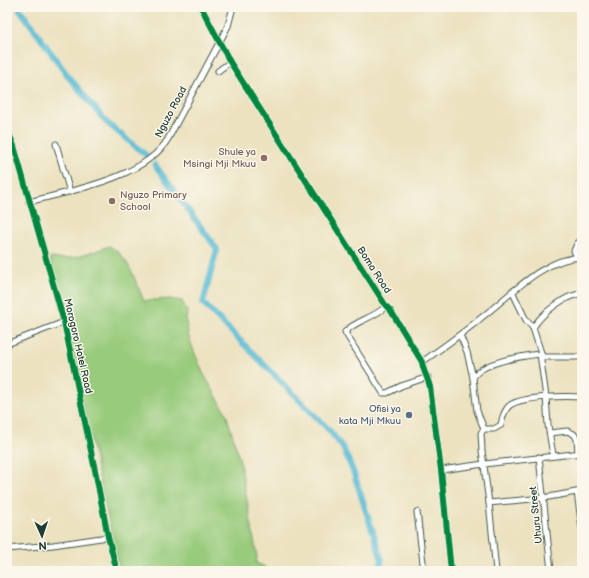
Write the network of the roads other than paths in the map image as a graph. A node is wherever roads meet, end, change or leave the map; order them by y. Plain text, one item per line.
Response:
1 (201, 7) edge
2 (233, 7) edge
3 (220, 41) junction
4 (230, 62) junction
5 (218, 71) dead end
6 (7, 129) edge
7 (56, 144) dead end
8 (70, 192) junction
9 (30, 202) junction
10 (582, 239) edge
11 (580, 257) edge
12 (512, 291) junction
13 (582, 294) edge
14 (386, 306) junction
15 (64, 322) junction
16 (533, 328) junction
17 (460, 335) junction
18 (7, 344) edge
19 (541, 356) junction
20 (582, 356) edge
21 (422, 362) junction
22 (470, 366) junction
23 (481, 370) junction
24 (428, 377) junction
25 (473, 378) junction
26 (546, 397) junction
27 (582, 397) edge
28 (484, 429) junction
29 (550, 433) junction
30 (580, 453) edge
31 (553, 456) junction
32 (538, 457) junction
33 (484, 464) junction
34 (440, 470) junction
35 (579, 492) edge
36 (543, 498) junction
37 (489, 503) junction
38 (417, 512) dead end
39 (581, 519) edge
40 (582, 528) edge
41 (108, 537) junction
42 (7, 549) edge
43 (117, 571) edge
44 (424, 571) edge
45 (451, 571) edge
46 (496, 571) edge
47 (551, 571) edge

1 - 3 street, Boma Road
2 - 3 street, Nguzo Road
3 - 4 street, Boma Road
3 - 8 street, Nguzo Road
4 - 5 street
4 - 14 street, Boma Road
6 - 9 street, Morogoro Hotel Road
7 - 8 street
8 - 9 street, Nguzo Road
9 - 15 street, Morogoro Hotel Road
10 - 11 street
11 - 12 street
12 - 16 street
12 - 17 street
13 - 16 street
14 - 21 street, Boma Road
14 - 24 street
15 - 18 street
15 - 41 street, Morogoro Hotel Road
16 - 19 street
17 - 21 street
17 - 22 street
19 - 20 street
19 - 23 street
19 - 26 street
21 - 24 street, Boma Road
22 - 23 street
22 - 25 street
23 - 25 street
24 - 34 street, Boma Road
25 - 28 street
26 - 27 street
26 - 28 street
26 - 29 street
28 - 33 street
29 - 30 street
29 - 31 street
30 - 31 street
31 - 32 street
32 - 33 street
32 - 36 street, Uhuru Street
33 - 34 street
33 - 37 street
34 - 45 street, Boma Road
35 - 36 street
35 - 39 street
36 - 37 street
36 - 47 street, Uhuru Street
37 - 46 street
38 - 44 street
39 - 40 street
41 - 42 street
41 - 43 street, Morogoro Hotel Road

